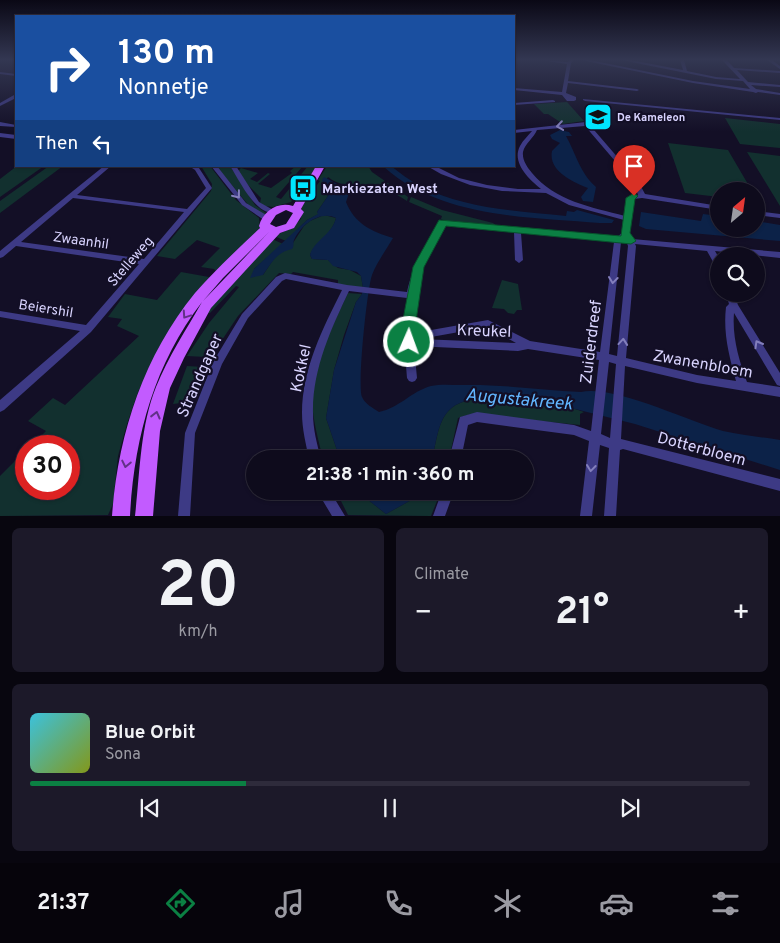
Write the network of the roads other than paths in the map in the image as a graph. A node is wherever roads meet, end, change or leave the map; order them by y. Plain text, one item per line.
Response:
1 (566, 84) edge
2 (585, 84) edge
3 (708, 84) edge
4 (748, 84) edge
5 (764, 84) edge
6 (780, 86) edge
7 (515, 89) edge
8 (637, 90) dead end
9 (756, 92) junction
10 (780, 94) edge
11 (15, 97) edge
12 (586, 100) dead end
13 (553, 101) dead end
14 (515, 104) edge
15 (0, 105) edge
16 (780, 118) edge
17 (0, 124) edge
18 (15, 126) edge
19 (535, 130) junction
20 (515, 132) edge
21 (0, 135) edge
22 (15, 137) edge
23 (518, 158) edge
24 (107, 167) edge
25 (194, 167) edge
26 (215, 167) edge
27 (234, 167) edge
28 (320, 167) edge
29 (432, 167) edge
30 (548, 192) junction
31 (70, 196) junction
32 (642, 196) junction
33 (710, 207) edge
34 (292, 208) junction
35 (189, 211) junction
36 (765, 214) edge
37 (780, 216) edge
38 (628, 219) junction
39 (270, 222) junction
40 (516, 231) junction
41 (625, 238) junction
42 (14, 243) junction
43 (709, 248) joint
44 (0, 255) edge
45 (780, 255) edge
46 (520, 260) dead end
47 (145, 262) junction
48 (352, 289) junction
49 (412, 296) junction
50 (733, 302) edge
51 (734, 306) junction
52 (0, 314) edge
53 (88, 328) junction
54 (409, 339) junction
55 (528, 345) junction
56 (604, 357) junction
57 (621, 362) junction
58 (412, 378) dead end
59 (780, 382) edge
60 (744, 386) junction
61 (780, 392) edge
62 (0, 407) edge
63 (595, 436) junction
64 (616, 445) junction
65 (313, 450) edge
66 (457, 450) edge
67 (780, 485) edge
68 (329, 500) edge
69 (445, 500) edge
70 (121, 516) edge
71 (144, 516) edge
72 (184, 516) edge
73 (339, 516) edge
74 (439, 516) edge
75 (586, 516) edge
76 (610, 516) edge

1 - 7 street
2 - 8 street
3 - 9 street
4 - 9 street
5 - 6 street
9 - 10 street
11 - 15 street
12 - 16 street
13 - 14 street
17 - 18 street
19 - 20 street
19 - 23 street
32 -> 19 street
21 - 22 street
23 - 30 street
24 - 31 street
25 - 35 street, Stelleweg
26 -> 39 street
27 - 39 street
28 - 34 main road
29 - 30 street
30 - 38 street
31 - 35 street
31 - 42 street
32 - 33 street
32 - 38 street, Zuiderdreef
34 - 39 main road
34 - 39 main road
35 - 47 street, Stelleweg
36 - 37 street
38 - 41 street, Zuiderdreef
39 -> 70 main road
71 -> 39 main road
40 - 41 street
40 - 46 street
40 - 49 street
41 - 43 street
41 -> 56 street, Zuiderdreef
57 -> 41 street, Zuiderdreef
42 - 44 street
42 - 47 street, Zwaanhil
43 - 45 street
47 - 53 street, Stelleweg
48 - 49 street, Strandgaper
48 - 65 street, Kokkel
48 - 72 street, Strandgaper
49 - 54 street
50 - 51 street
59 -> 51 street
51 - 60 street
52 - 53 street, Beiershil
53 - 62 street, Stelleweg
54 - 55 street, Kreukel
54 - 55 street, Kreukel
54 - 58 street
55 - 56 street, Kreukel
56 - 57 street, Kreukel
56 - 63 street, Zuiderdreef
57 - 60 street, Zwanenbloem
57 - 64 street, Zuiderdreef
60 - 61 street, Zwanenbloem
63 - 64 street, Dotterbloem
63 - 66 street, Dotterbloem
63 -> 75 street, Zuiderdreef
64 - 67 street, Dotterbloem
64 - 76 street, Zuiderdreef
68 - 73 street
69 - 74 street

